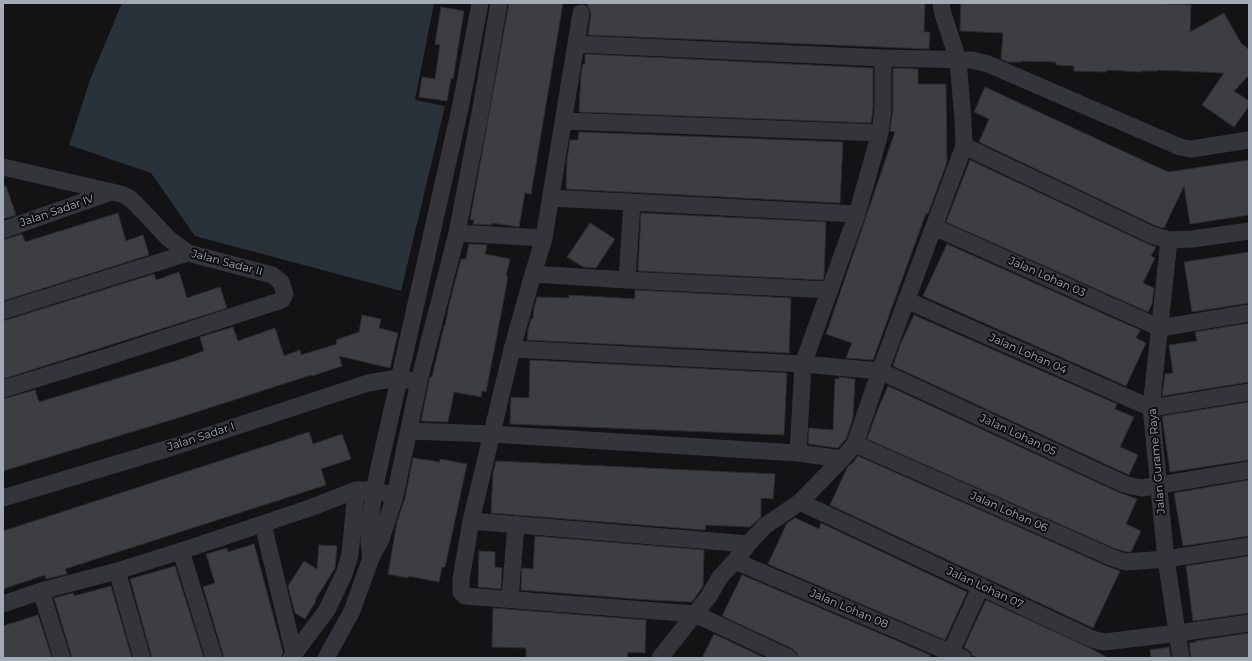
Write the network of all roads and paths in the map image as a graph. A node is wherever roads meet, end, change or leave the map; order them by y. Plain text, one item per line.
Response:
1 (480, 3) edge
2 (499, 3) edge
3 (941, 3) edge
4 (581, 13) dead end
5 (576, 44) junction
6 (883, 58) junction
7 (958, 60) junction
8 (461, 104) junction
9 (481, 108) junction
10 (564, 121) junction
11 (880, 133) junction
12 (1249, 140) edge
13 (964, 146) junction
14 (3, 167) edge
15 (112, 192) junction
16 (551, 198) junction
17 (632, 202) junction
18 (857, 214) junction
19 (934, 227) junction
20 (3, 230) edge
21 (1249, 231) edge
22 (457, 232) junction
23 (544, 238) junction
24 (1169, 240) junction
25 (188, 253) junction
26 (533, 274) junction
27 (627, 280) junction
28 (830, 290) junction
29 (906, 300) junction
30 (3, 311) edge
31 (1249, 313) edge
32 (1160, 328) junction
33 (512, 349) junction
34 (803, 364) junction
35 (880, 370) junction
36 (399, 379) junction
37 (419, 381) junction
38 (3, 389) edge
39 (1249, 392) edge
40 (1151, 408) junction
41 (410, 431) junction
42 (491, 434) junction
43 (855, 444) junction
44 (798, 452) junction
45 (842, 459) junction
46 (1249, 470) edge
47 (1158, 485) junction
48 (356, 490) junction
49 (374, 490) junction
50 (395, 496) junction
51 (3, 498) edge
52 (800, 502) junction
53 (471, 521) junction
54 (263, 524) junction
55 (516, 524) junction
56 (748, 544) junction
57 (1249, 546) edge
58 (182, 551) junction
59 (371, 558) junction
60 (1166, 559) junction
61 (735, 561) junction
62 (117, 571) junction
63 (981, 586) junction
64 (41, 591) junction
65 (510, 599) junction
66 (3, 604) edge
67 (695, 614) junction
68 (1249, 623) edge
69 (1178, 633) junction
70 (292, 656) edge
71 (954, 656) edge
72 (62, 658) edge
73 (142, 658) edge
74 (214, 658) edge
75 (326, 658) edge
76 (660, 658) edge
77 (789, 658) edge
78 (1181, 658) edge

1 - 8 street
2 - 9 street
3 - 7 street
4 - 5 street
5 - 6 street
5 - 10 street
6 - 7 street
6 - 11 street
7 - 12 street
7 - 13 street
8 - 9 street
8 - 36 street
9 - 22 street
10 - 11 street
10 - 16 street
11 - 18 street
13 - 19 street
13 - 24 street
14 - 15 street, Jalan Sadar II
15 - 20 street, Jalan Sadar IV
15 - 25 street, Jalan Sadar II
16 - 17 street
16 - 23 street
17 - 18 street
17 - 27 street
18 - 28 street
19 - 29 street
19 - 32 street, Jalan Lohan 03
21 - 24 street
22 - 23 street
22 - 37 street
23 - 26 street
24 - 32 street, Jalan Gurame Raya
25 - 30 street
25 - 38 street, Jalan Sadar II
26 - 27 street
26 - 33 street
27 - 28 street
28 - 34 street
29 - 35 street
29 - 40 street, Jalan Lohan 04
31 - 32 street
32 - 40 street, Jalan Gurame Raya
33 - 34 street
33 - 42 street
34 - 35 street
34 - 44 street
35 - 43 street
35 - 47 street, Jalan Lohan 05
36 - 37 street, Jalan Sadar I
36 - 49 street
36 - 51 street, Jalan Sadar I
37 - 41 street
39 - 40 street
40 - 47 street, Jalan Gurame Raya
41 - 42 street
41 - 50 street
42 - 44 street
42 - 53 street
43 - 45 street
43 - 60 street, Jalan Lohan 06
44 - 45 street
45 - 52 street
46 - 47 street, Jalan Lohan 05
47 - 60 street, Jalan Gurame Raya
48 - 49 street
48 - 54 street
48 - 70 street
49 - 50 street
49 - 59 street
50 - 59 street
52 - 56 street
52 - 63 street, Jalan Lohan 07
53 - 55 street
53 - 65 street
54 - 58 street
54 - 70 street
55 - 56 street
55 - 65 street
56 - 61 street
57 - 60 street, Jalan Lohan 06
58 - 62 street
58 - 74 street
59 - 75 street
60 - 69 street, Jalan Gurame Raya
61 - 67 street
61 - 71 street, Jalan Lohan 08
62 - 64 street
62 - 73 street
63 - 69 street, Jalan Lohan 07
63 - 71 street
64 - 66 street
64 - 72 street
65 - 67 street
67 - 76 street
67 - 77 street
68 - 69 street, Jalan Lohan 07
69 - 78 street, Jalan Gurame Raya

